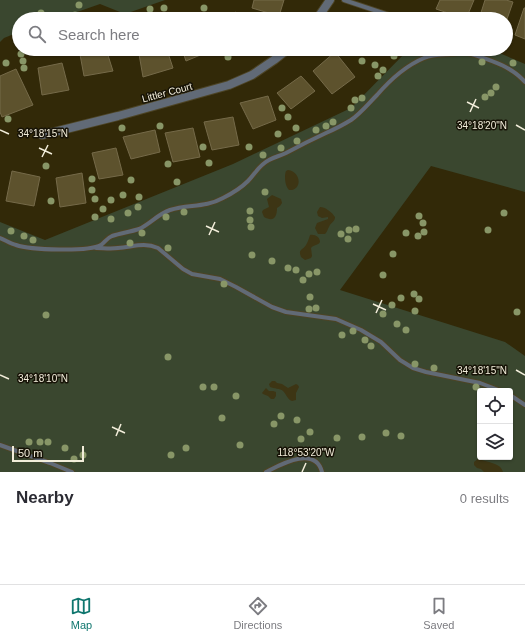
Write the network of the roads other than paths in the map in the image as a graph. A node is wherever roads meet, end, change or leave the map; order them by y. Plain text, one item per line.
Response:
1 (330, 0) edge
2 (344, 0) edge
3 (322, 12) edge
4 (380, 12) edge
5 (279, 56) edge
6 (428, 56) edge
7 (477, 56) edge
8 (525, 82) edge
9 (42, 135) dead end
10 (0, 239) edge
11 (92, 248) junction
12 (493, 388) edge
13 (513, 397) edge
14 (525, 405) edge
15 (0, 445) edge
16 (72, 472) edge
17 (266, 472) edge
18 (322, 472) edge

1 - 3 street
2 - 4 lane
5 - 9 street, Littler Court
6 - 11 lane
7 - 8 lane
10 - 11 lane
11 - 12 lane
13 - 14 lane
15 - 16 lane
17 - 18 lane

